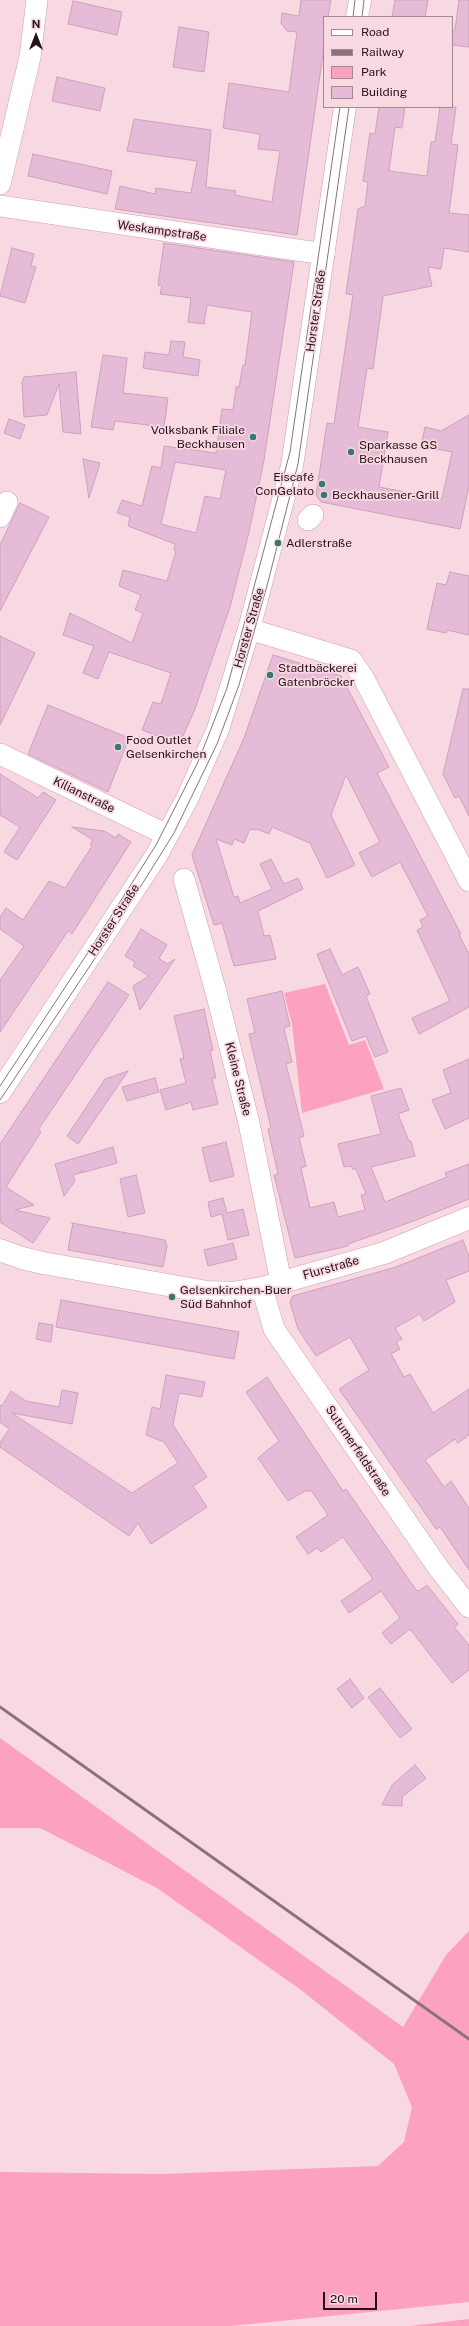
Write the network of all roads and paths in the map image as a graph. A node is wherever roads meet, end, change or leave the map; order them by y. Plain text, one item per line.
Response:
1 (37, 0) edge
2 (360, 0) edge
3 (357, 16) edge
4 (345, 108) edge
5 (0, 184) edge
6 (0, 206) edge
7 (324, 254) junction
8 (249, 629) junction
9 (0, 754) edge
10 (167, 835) junction
11 (184, 879) dead end
12 (469, 881) edge
13 (0, 1092) edge
14 (469, 1218) edge
15 (0, 1250) edge
16 (272, 1285) junction
17 (469, 1607) edge

1 - 5 street
2 - 3 main road
4 - 7 main road, Horster Straße
6 - 7 street, Weskampstraße
7 - 8 main road, Horster Straße
8 - 10 main road, Horster Straße
8 - 12 street
9 - 10 street, Kilianstraße
10 - 13 main road, Horster Straße
11 - 16 street, Kleine Straße
14 - 16 main road, Flurstraße
15 - 16 main road, Flurstraße
16 - 17 street, Sutumerfeldstraße

